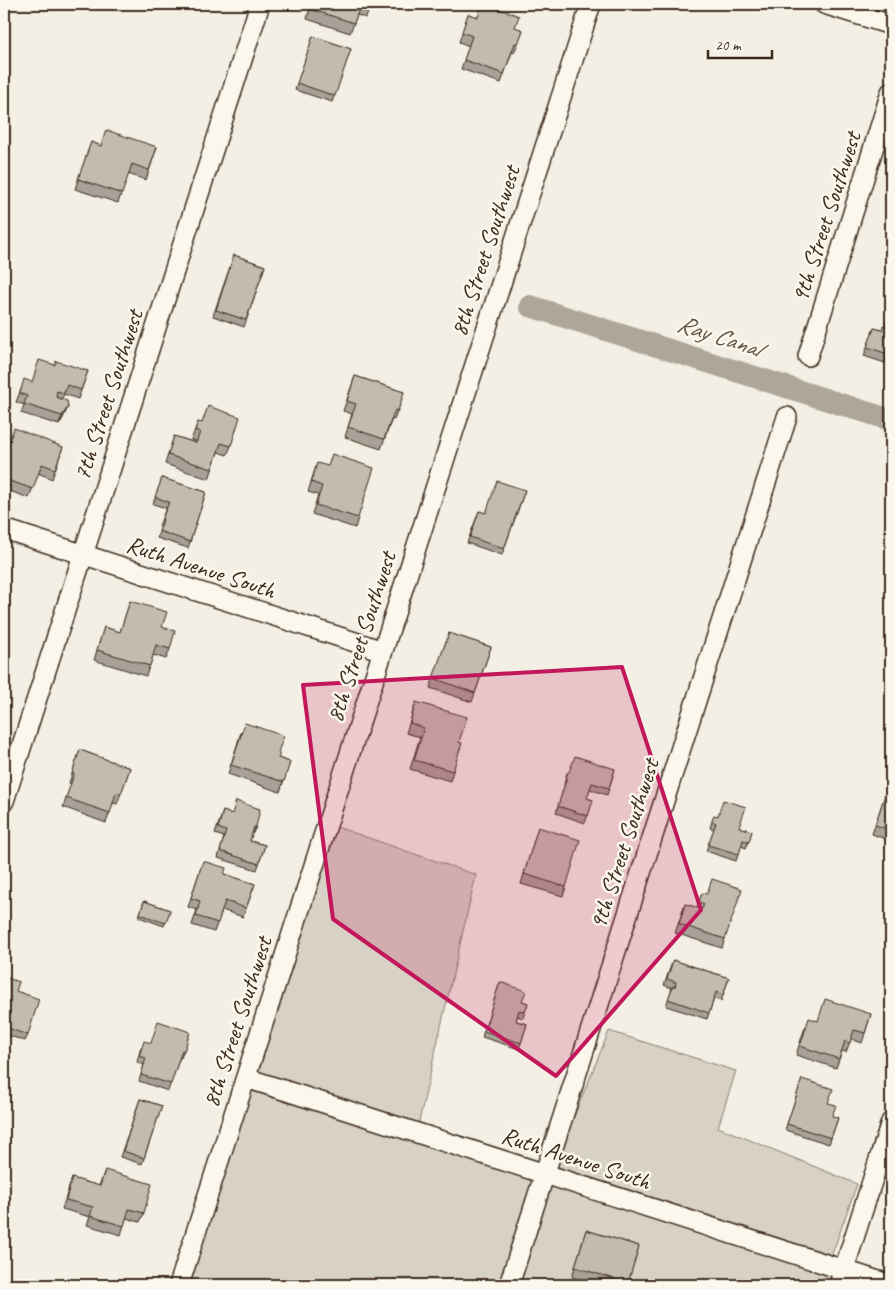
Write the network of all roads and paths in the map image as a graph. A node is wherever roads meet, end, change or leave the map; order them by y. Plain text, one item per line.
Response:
1 (260, 4) edge
2 (591, 4) edge
3 (824, 4) edge
4 (891, 25) edge
5 (891, 92) edge
6 (808, 356) dead end
7 (787, 417) dead end
8 (4, 530) edge
9 (83, 555) junction
10 (383, 651) junction
11 (4, 801) edge
12 (246, 1078) junction
13 (891, 1122) edge
14 (544, 1174) junction
15 (842, 1278) edge
16 (179, 1285) edge
17 (508, 1285) edge
18 (891, 1285) edge

1 - 9 street, 7th Street Southwest
2 - 10 street, 8th Street Southwest
3 - 4 street
5 - 6 street, 9th Street Southwest
7 - 14 street, 9th Street Southwest
8 - 9 street, Ruth Avenue South
9 - 10 street, Ruth Avenue South
9 - 11 street, 7th Street Southwest
10 - 12 street, 8th Street Southwest
12 - 14 street, Ruth Avenue South
12 - 16 street, 8th Street Southwest
13 - 15 street
14 - 15 street, Ruth Avenue South
14 - 17 street, 9th Street Southwest
15 - 18 street, Ruth Avenue South

